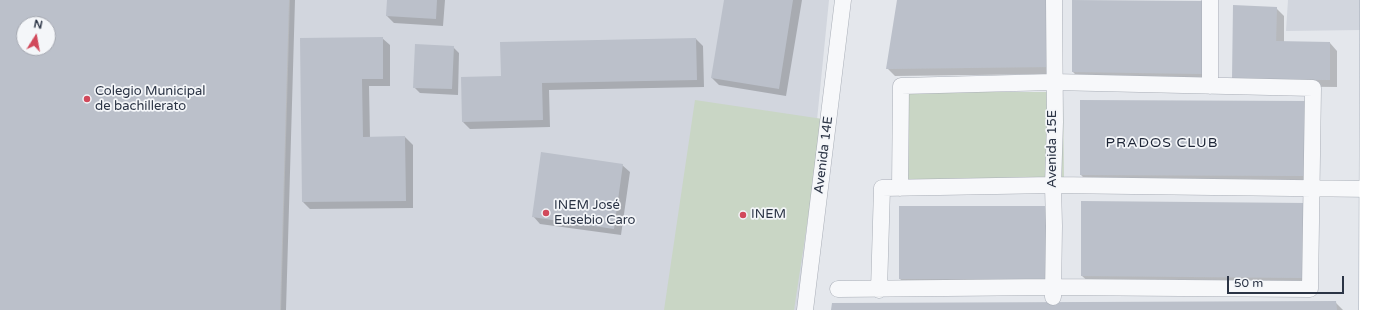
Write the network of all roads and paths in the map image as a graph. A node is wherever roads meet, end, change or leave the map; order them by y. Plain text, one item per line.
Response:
1 (843, 0) edge
2 (1054, 0) edge
3 (1210, 0) edge
4 (1371, 0) edge
5 (1053, 82) junction
6 (1210, 86) junction
7 (1053, 185) junction
8 (900, 188) junction
9 (1312, 189) junction
10 (1372, 189) junction
11 (838, 290) dead end
12 (879, 290) junction
13 (1053, 292) junction
14 (805, 310) edge
15 (1370, 310) edge

1 - 14 street, Avenida 14E
2 - 5 street, Avenida 15E
3 - 6 street
4 - 10 main road
5 - 6 street
5 - 7 street, Avenida 15E
5 - 8 street
6 - 9 street
7 - 8 street
7 - 9 street
7 - 13 street, Avenida 15E
8 - 12 street
9 - 10 street
9 - 13 street
10 - 15 main road
11 - 12 street
12 - 13 street

